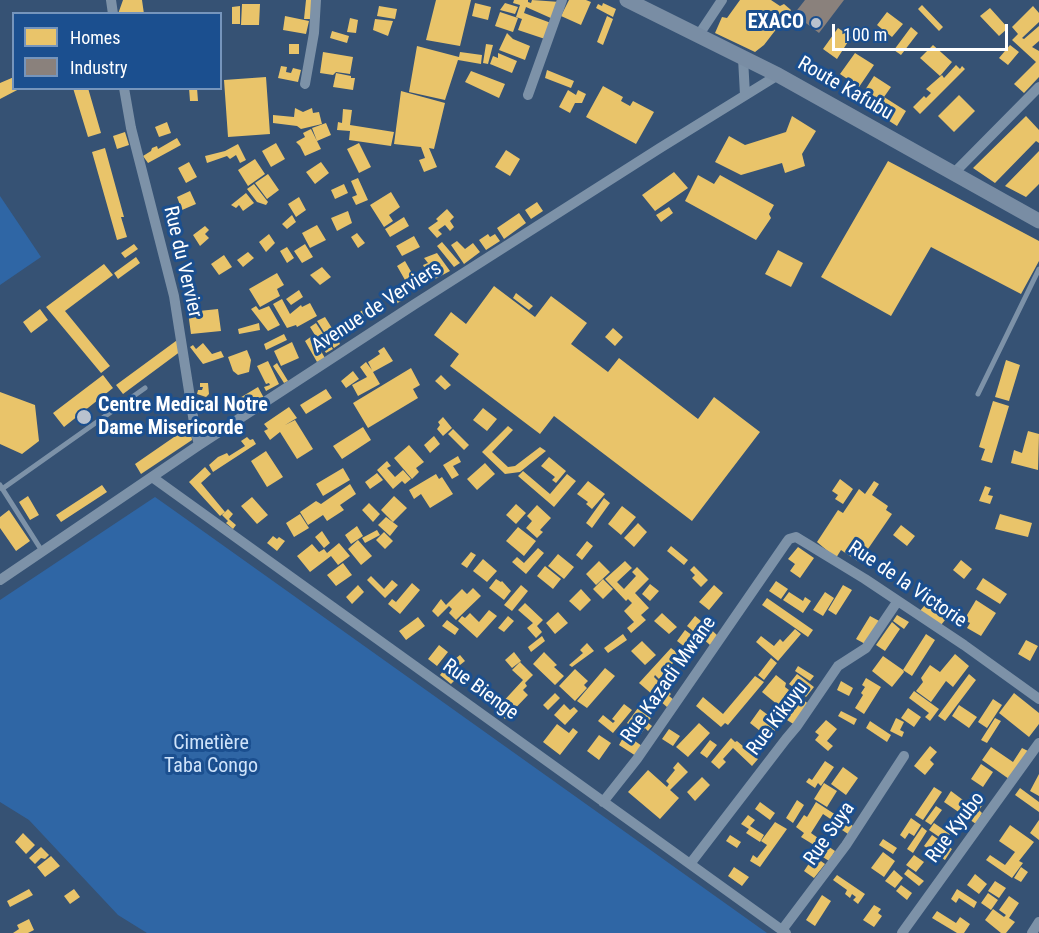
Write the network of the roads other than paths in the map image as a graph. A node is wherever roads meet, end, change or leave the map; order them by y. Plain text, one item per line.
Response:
1 (316, 0) edge
2 (562, 0) edge
3 (627, 0) edge
4 (722, 0) edge
5 (698, 36) junction
6 (743, 58) junction
7 (778, 75) junction
8 (305, 84) dead end
9 (1039, 87) edge
10 (124, 90) edge
11 (528, 94) dead end
12 (745, 95) junction
13 (953, 174) junction
14 (1039, 221) edge
15 (1039, 269) edge
16 (145, 388) dead end
17 (978, 394) dead end
18 (199, 445) junction
19 (152, 477) junction
20 (1, 487) edge
21 (42, 551) junction
22 (762, 578) joint
23 (0, 580) edge
24 (897, 602) junction
25 (1039, 699) edge
26 (1039, 743) edge
27 (904, 756) dead end
28 (603, 802) junction
29 (690, 864) junction
30 (1039, 922) edge
31 (784, 931) edge
32 (902, 933) edge
33 (1032, 933) edge

1 - 8 street
2 - 11 street
3 - 5 main road, Route Kafubu
4 - 5 street
5 - 6 main road, Route Kafubu
6 - 7 main road, Route Kafubu
6 - 12 street
7 - 12 street, Avenue de Verviers
7 - 13 main road, Route Kafubu
9 - 13 street
10 - 18 street, Rue du Vervier
12 - 18 street, Avenue de Verviers
13 - 14 main road, Route Kafubu
15 - 17 lane
16 - 20 lane
18 - 19 street, Avenue de Verviers
19 - 21 street, Avenue de Verviers
19 - 28 street, Rue Bienge
20 - 21 lane
21 - 23 street, Avenue de Verviers
22 - 24 street, Rue de la Victorie
22 - 28 street, Rue Kazadi Mwane
24 - 25 street, Rue de la Victorie
24 - 29 street, Rue Kikuyu
26 - 32 street, Rue Kyubo
27 - 31 street, Rue Suya
28 - 29 street, Rue Bienge
29 - 31 street, Rue Bienge
30 - 33 street

